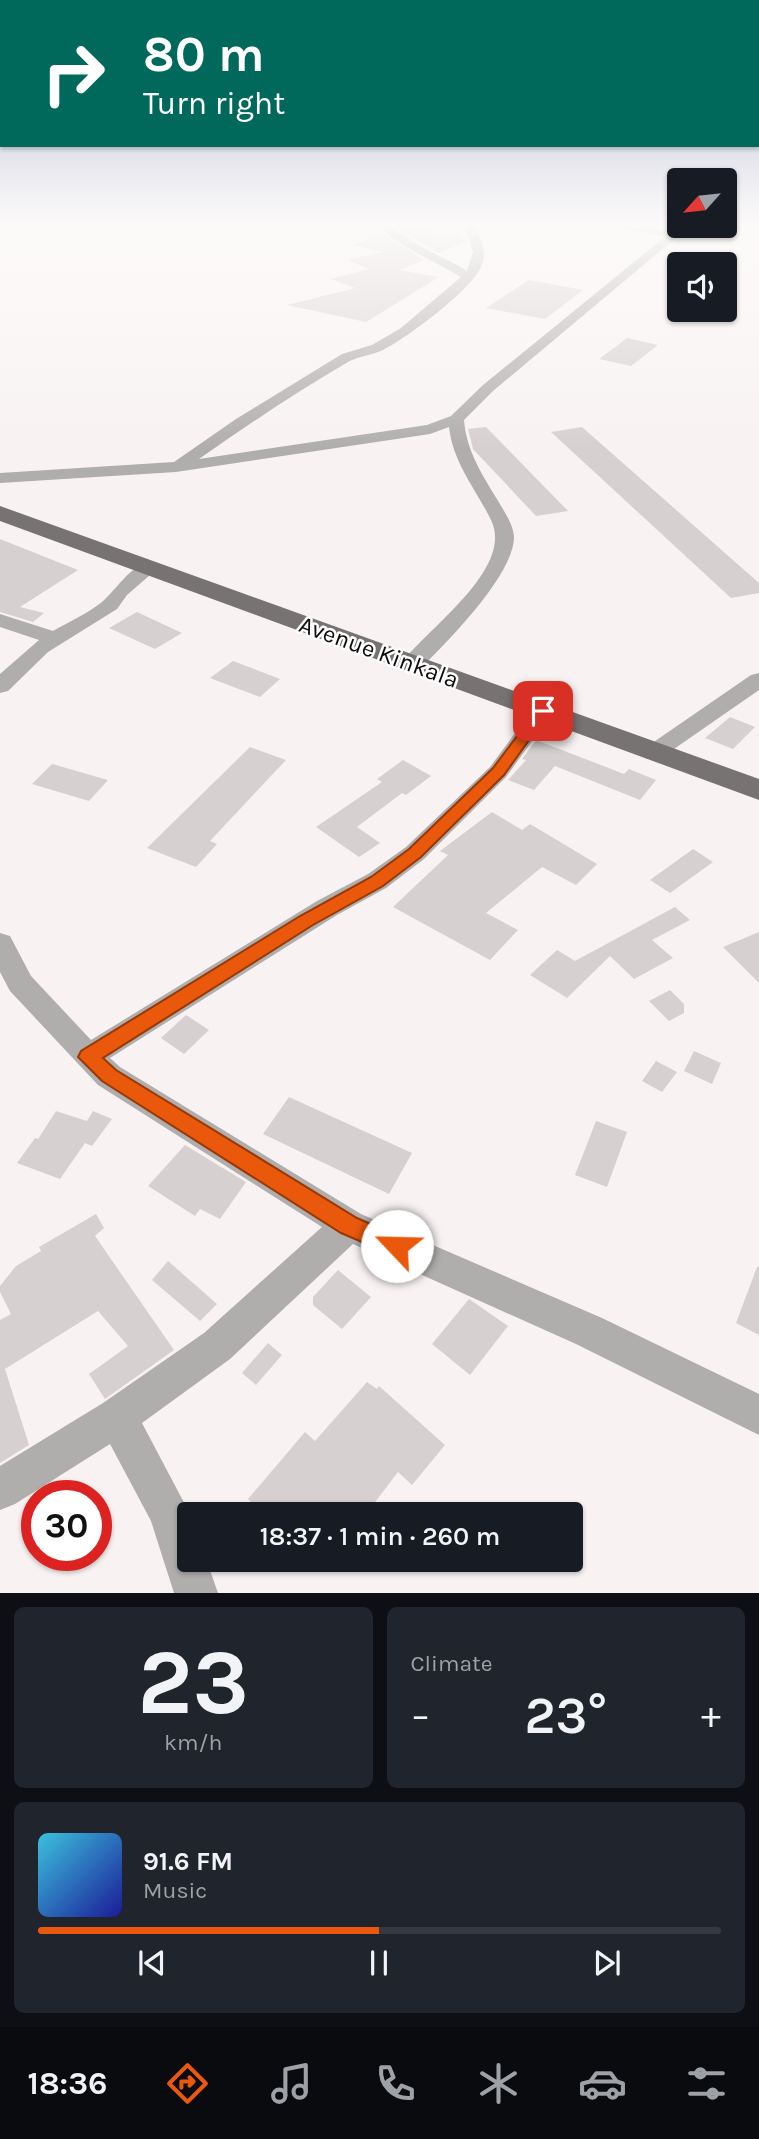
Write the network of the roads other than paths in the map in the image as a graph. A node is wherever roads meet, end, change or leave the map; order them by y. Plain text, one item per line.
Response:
1 (441, 300) edge
2 (595, 300) edge
3 (456, 419) junction
4 (176, 467) junction
5 (0, 478) edge
6 (2, 515) edge
7 (149, 568) junction
8 (0, 620) edge
9 (55, 639) junction
10 (412, 664) junction
11 (759, 680) edge
12 (0, 686) edge
13 (543, 711) junction
14 (653, 752) junction
15 (759, 790) edge
16 (0, 943) edge
17 (88, 1057) junction
18 (349, 1225) junction
19 (759, 1415) edge
20 (117, 1417) junction
21 (0, 1489) edge
22 (196, 1593) edge

1 - 4 street
2 - 3 street
3 - 4 street
3 - 10 street
4 - 5 street
6 - 7 main road, Avenue Kinkala
7 - 9 street
7 - 10 main road, Avenue Kinkala
8 - 9 street
9 - 12 street
10 - 13 main road, Avenue Kinkala
11 - 14 street
13 - 14 main road, Avenue Kinkala
13 - 17 street
14 - 15 main road, Avenue Kinkala
16 - 17 street
17 - 18 street
18 - 19 street
18 - 20 street
20 - 21 street
20 - 22 street

